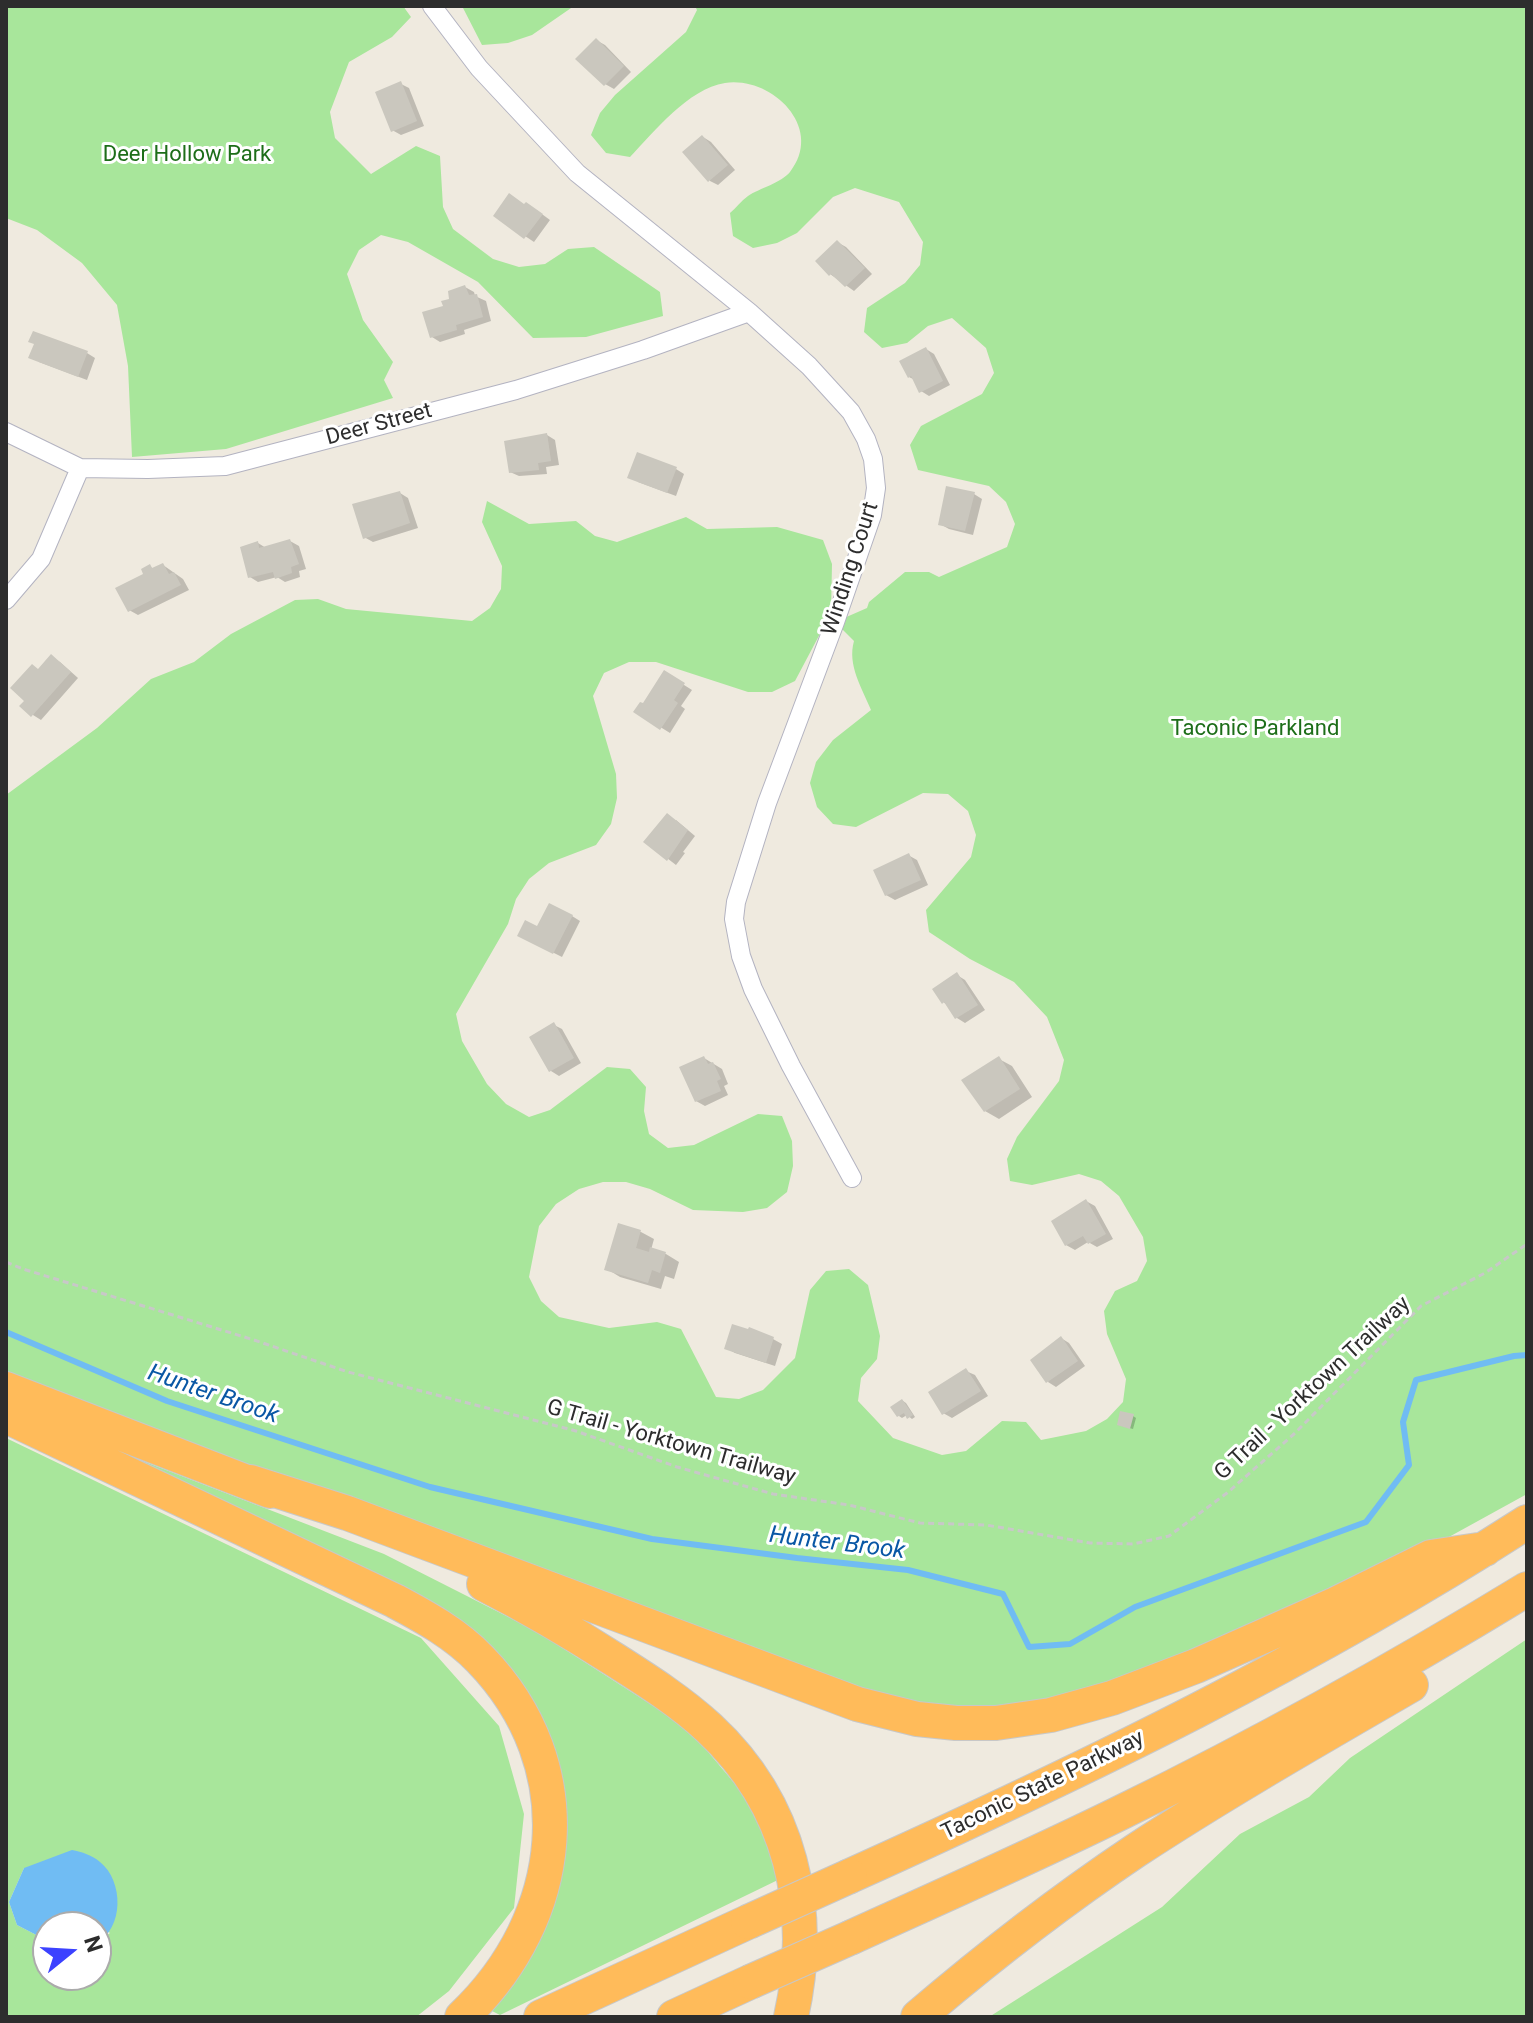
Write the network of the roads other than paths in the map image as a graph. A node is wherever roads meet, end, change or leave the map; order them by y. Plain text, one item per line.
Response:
1 (432, 6) edge
2 (749, 312) junction
3 (6, 432) edge
4 (80, 468) junction
5 (6, 600) edge
6 (852, 1178) dead end
7 (6, 1389) edge
8 (6, 1416) edge
9 (250, 1482) junction
10 (1527, 1522) edge
11 (1485, 1549) junction
12 (1527, 1589) edge
13 (1527, 1616) edge
14 (462, 2017) edge
15 (541, 2017) edge
16 (674, 2017) edge
17 (791, 2017) edge
18 (918, 2017) edge

1 - 2 street, Winding Court
2 - 4 street, Deer Street
2 - 6 street, Winding Court
3 - 4 street, Deer Street
4 - 5 street
7 - 9 highway
8 - 14 highway
9 - 11 highway
9 - 17 highway
10 - 11 highway, Taconic State Parkway
11 - 15 highway, Taconic State Parkway, bridge
12 - 16 highway, bridge
13 - 18 highway

